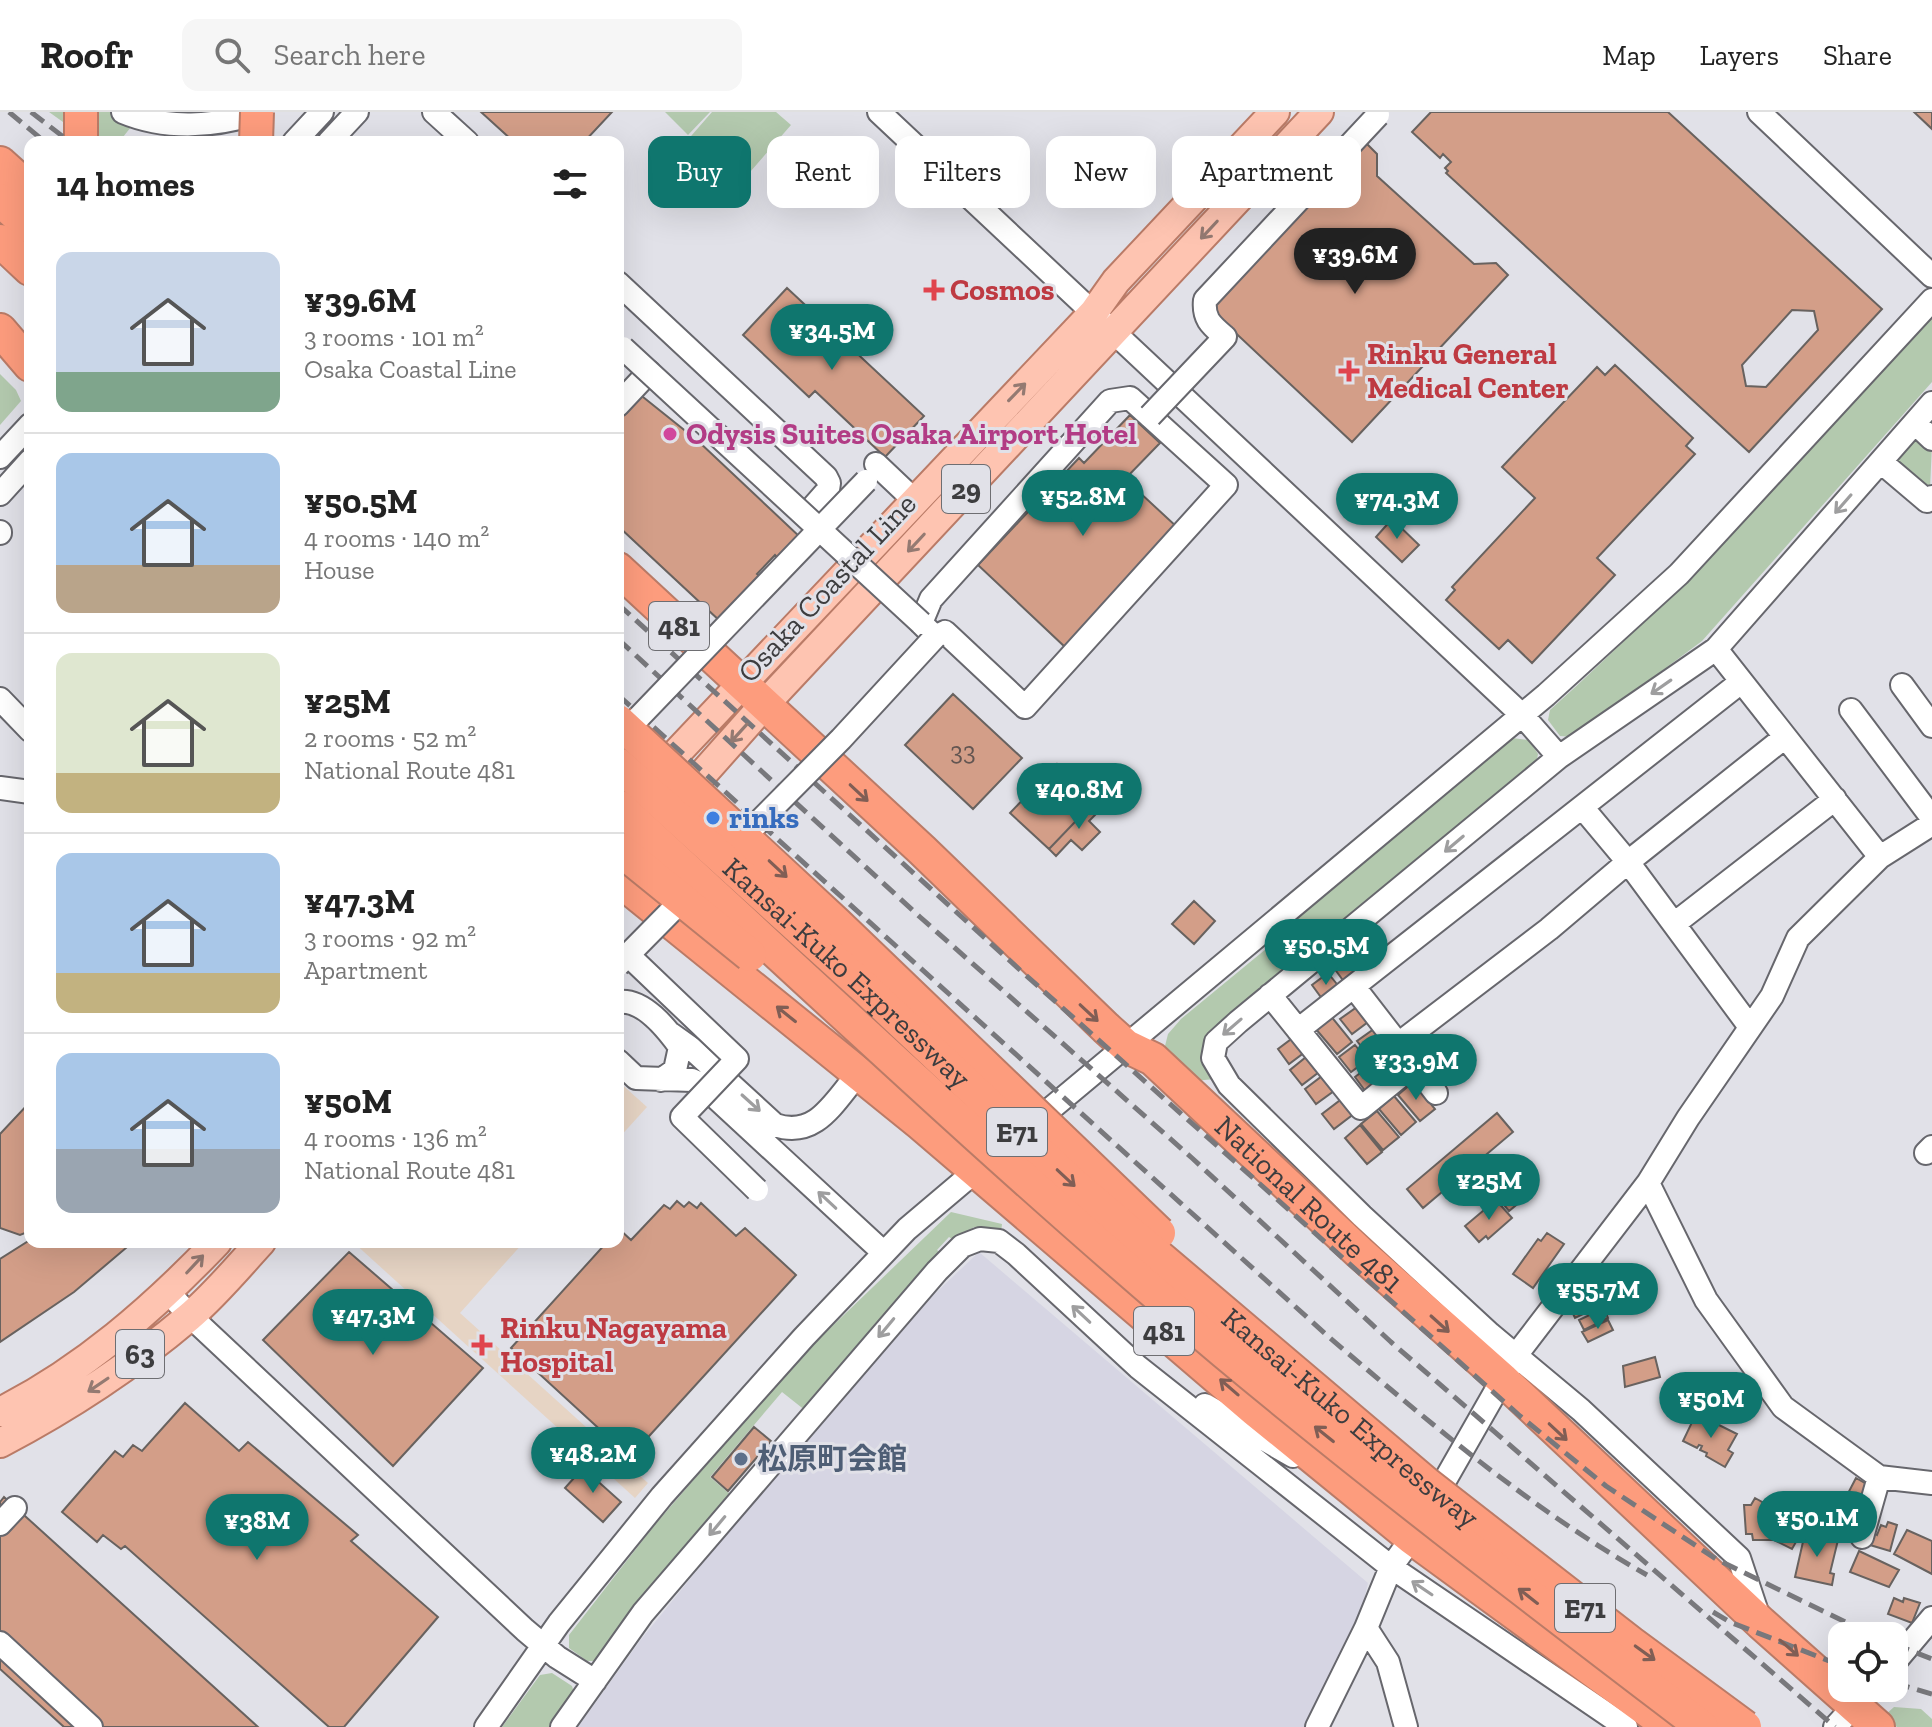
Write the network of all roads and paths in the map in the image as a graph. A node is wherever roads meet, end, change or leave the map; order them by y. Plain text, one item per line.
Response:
1 (81, 112) edge
2 (123, 112) edge
3 (258, 112) edge
4 (322, 112) edge
5 (357, 112) edge
6 (434, 112) edge
7 (879, 112) edge
8 (1275, 112) edge
9 (1319, 112) edge
10 (1759, 112) edge
11 (1378, 115) dead end
12 (81, 136) edge
13 (256, 136) edge
14 (300, 136) edge
15 (335, 136) edge
16 (460, 136) edge
17 (0, 163) edge
18 (24, 185) edge
19 (0, 200) edge
20 (24, 222) edge
21 (0, 241) edge
22 (24, 263) edge
23 (1932, 276) edge
24 (624, 289) edge
25 (1932, 300) edge
26 (1094, 312) junction
27 (0, 330) edge
28 (1114, 331) junction
29 (624, 349) edge
30 (24, 358) edge
31 (649, 372) junction
32 (624, 399) edge
33 (1932, 403) edge
34 (1150, 416) junction
35 (1915, 423) junction
36 (24, 431) edge
37 (1932, 439) edge
38 (0, 457) edge
39 (1881, 462) junction
40 (24, 468) edge
41 (0, 494) edge
42 (1932, 497) edge
43 (914, 500) junction
44 (813, 507) dead end
45 (819, 529) junction
46 (624, 575) edge
47 (928, 630) junction
48 (1716, 649) junction
49 (1741, 682) junction
50 (740, 683) junction
51 (1902, 685) dead end
52 (0, 690) edge
53 (0, 699) edge
54 (764, 705) junction
55 (24, 708) edge
56 (1851, 710) dead end
57 (1523, 716) junction
58 (24, 724) edge
59 (1932, 726) edge
60 (624, 727) edge
61 (624, 733) edge
62 (1785, 737) junction
63 (1559, 757) junction
64 (624, 769) edge
65 (0, 788) edge
66 (24, 791) edge
67 (1835, 799) junction
68 (1582, 807) junction
69 (624, 809) edge
70 (624, 811) edge
71 (1932, 821) edge
72 (624, 853) edge
73 (1880, 857) junction
74 (1628, 862) junction
75 (624, 863) edge
76 (624, 884) edge
77 (1674, 924) junction
78 (624, 959) edge
79 (624, 961) edge
80 (1354, 987) junction
81 (1270, 995) junction
82 (624, 1001) edge
83 (1750, 1027) junction
84 (1298, 1030) junction
85 (671, 1034) junction
86 (1397, 1045) junction
87 (1126, 1046) junction
88 (1414, 1065) junction
89 (624, 1067) edge
90 (859, 1073) junction
91 (661, 1080) junction
92 (1436, 1093) dead end
93 (1231, 1133) junction
94 (976, 1170) junction
95 (1648, 1183) junction
96 (757, 1190) dead end
97 (1362, 1216) junction
98 (1094, 1240) junction
99 (211, 1248) edge
100 (255, 1248) edge
101 (884, 1253) junction
102 (169, 1293) junction
103 (1227, 1313) junction
104 (190, 1316) junction
105 (1509, 1366) junction
106 (1138, 1367) junction
107 (0, 1412) edge
108 (0, 1443) edge
109 (1879, 1477) junction
110 (1932, 1483) edge
111 (1354, 1491) junction
112 (1862, 1537) dead end
113 (1412, 1538) junction
114 (1391, 1567) junction
115 (1932, 1618) edge
116 (1366, 1628) junction
117 (1536, 1631) junction
118 (0, 1643) edge
119 (543, 1644) junction
120 (1922, 1647) edge
121 (595, 1681) junction
122 (1853, 1707) edge
123 (91, 1727) edge
124 (486, 1727) edge
125 (562, 1727) edge
126 (1317, 1727) edge
127 (1406, 1727) edge
128 (1626, 1727) edge
129 (1633, 1727) edge
130 (1670, 1727) edge
131 (1702, 1727) edge
132 (1745, 1727) edge
133 (1878, 1727) edge

1 - 12 highway
2 - 3 street
3 - 13 highway, bridge
4 - 14 street
5 - 15 street
6 - 16 street
7 - 26 street
8 - 26 main road, Osaka Coastal Line / 29
9 -> 28 main road, Osaka Coastal Line / 29
10 - 23 street
11 - 34 street, bridge
17 - 18 highway
19 - 20 highway
21 - 22 highway
24 - 44 street
25 - 57 street
26 - 28 street
43 -> 26 main road, Osaka Coastal Line / 29
27 - 30 highway
28 -> 54 main road, Osaka Coastal Line / 29
28 - 57 street
29 - 31 street, bridge
31 - 32 street
31 - 45 street, bridge
33 - 35 street
34 - 47 street
34 - 47 street
35 - 37 street
35 - 39 street
36 - 38 street
39 - 42 street
39 -> 48 street
40 - 41 street
43 - 45 street, bridge
43 - 50 main road, Osaka Coastal Line / 29
45 - 47 street, bridge
45 - 61 street, bridge
46 - 50 highway, 481
47 - 78 street, bridge
48 - 49 street
48 -> 63 street
49 - 62 street
49 - 68 street
50 - 54 highway, National Route 481 / 481
50 - 69 main road, Osaka Coastal Line / 29
51 - 59 street
52 - 55 street
53 - 58 street
54 -> 75 main road, Osaka Coastal Line / 29
54 -> 87 highway, National Route 481 / 481
56 - 71 street
57 - 63 street
57 - 87 street
60 -> 103 highway, bridge
62 - 67 street
62 - 74 street
63 -> 81 street
64 -> 103 highway, Kansai-Kuko Expressway / E71, bridge
65 - 66 street
67 - 73 street
67 - 77 street
68 - 74 street
68 - 80 street
70 - 98 highway, Kansai-Kuko Expressway / E71, bridge
71 - 73 street
72 - 98 highway, bridge
73 - 83 street
74 - 77 street
74 - 86 street
90 -> 76 highway, 481
77 - 83 street
79 - 96 street, bridge
80 - 84 street
80 - 86 street
81 - 84 street
81 -> 97 street
82 - 85 street
83 - 95 street
84 - 88 street
85 -> 90 street
85 - 91 street
86 - 88 street
87 - 93 highway, National Route 481 / 481
87 - 94 street
88 - 92 street
89 - 91 street
90 - 94 highway, 481
101 -> 91 street
93 - 97 street
93 -> 105 highway, National Route 481 / 481
94 - 101 street
111 -> 94 highway, 481
95 - 105 street
95 - 109 street
97 - 105 street
131 -> 98 highway, Kansai-Kuko Expressway / E71, bridge
102 -> 99 main road, 63
100 - 104 main road, 63
101 - 119 street
102 - 104 street
102 - 107 main road, 63
103 -> 132 highway, Kansai-Kuko Expressway / E71, bridge
104 -> 108 main road, 63
104 - 119 street
105 - 113 street
105 -> 122 highway, National Route 481 / 481
106 - 111 street
106 - 114 street
106 -> 121 street
109 - 110 street
109 - 112 street
111 - 113 highway, 481
113 - 114 street
113 - 117 highway, 481
114 - 116 street
128 -> 114 street
115 - 120 street
116 - 126 street
116 - 127 street
117 - 129 street
117 - 130 highway, 481
118 - 123 street
119 - 121 street
119 - 124 street
121 - 125 street
122 - 133 highway, National Route 481 / 481

